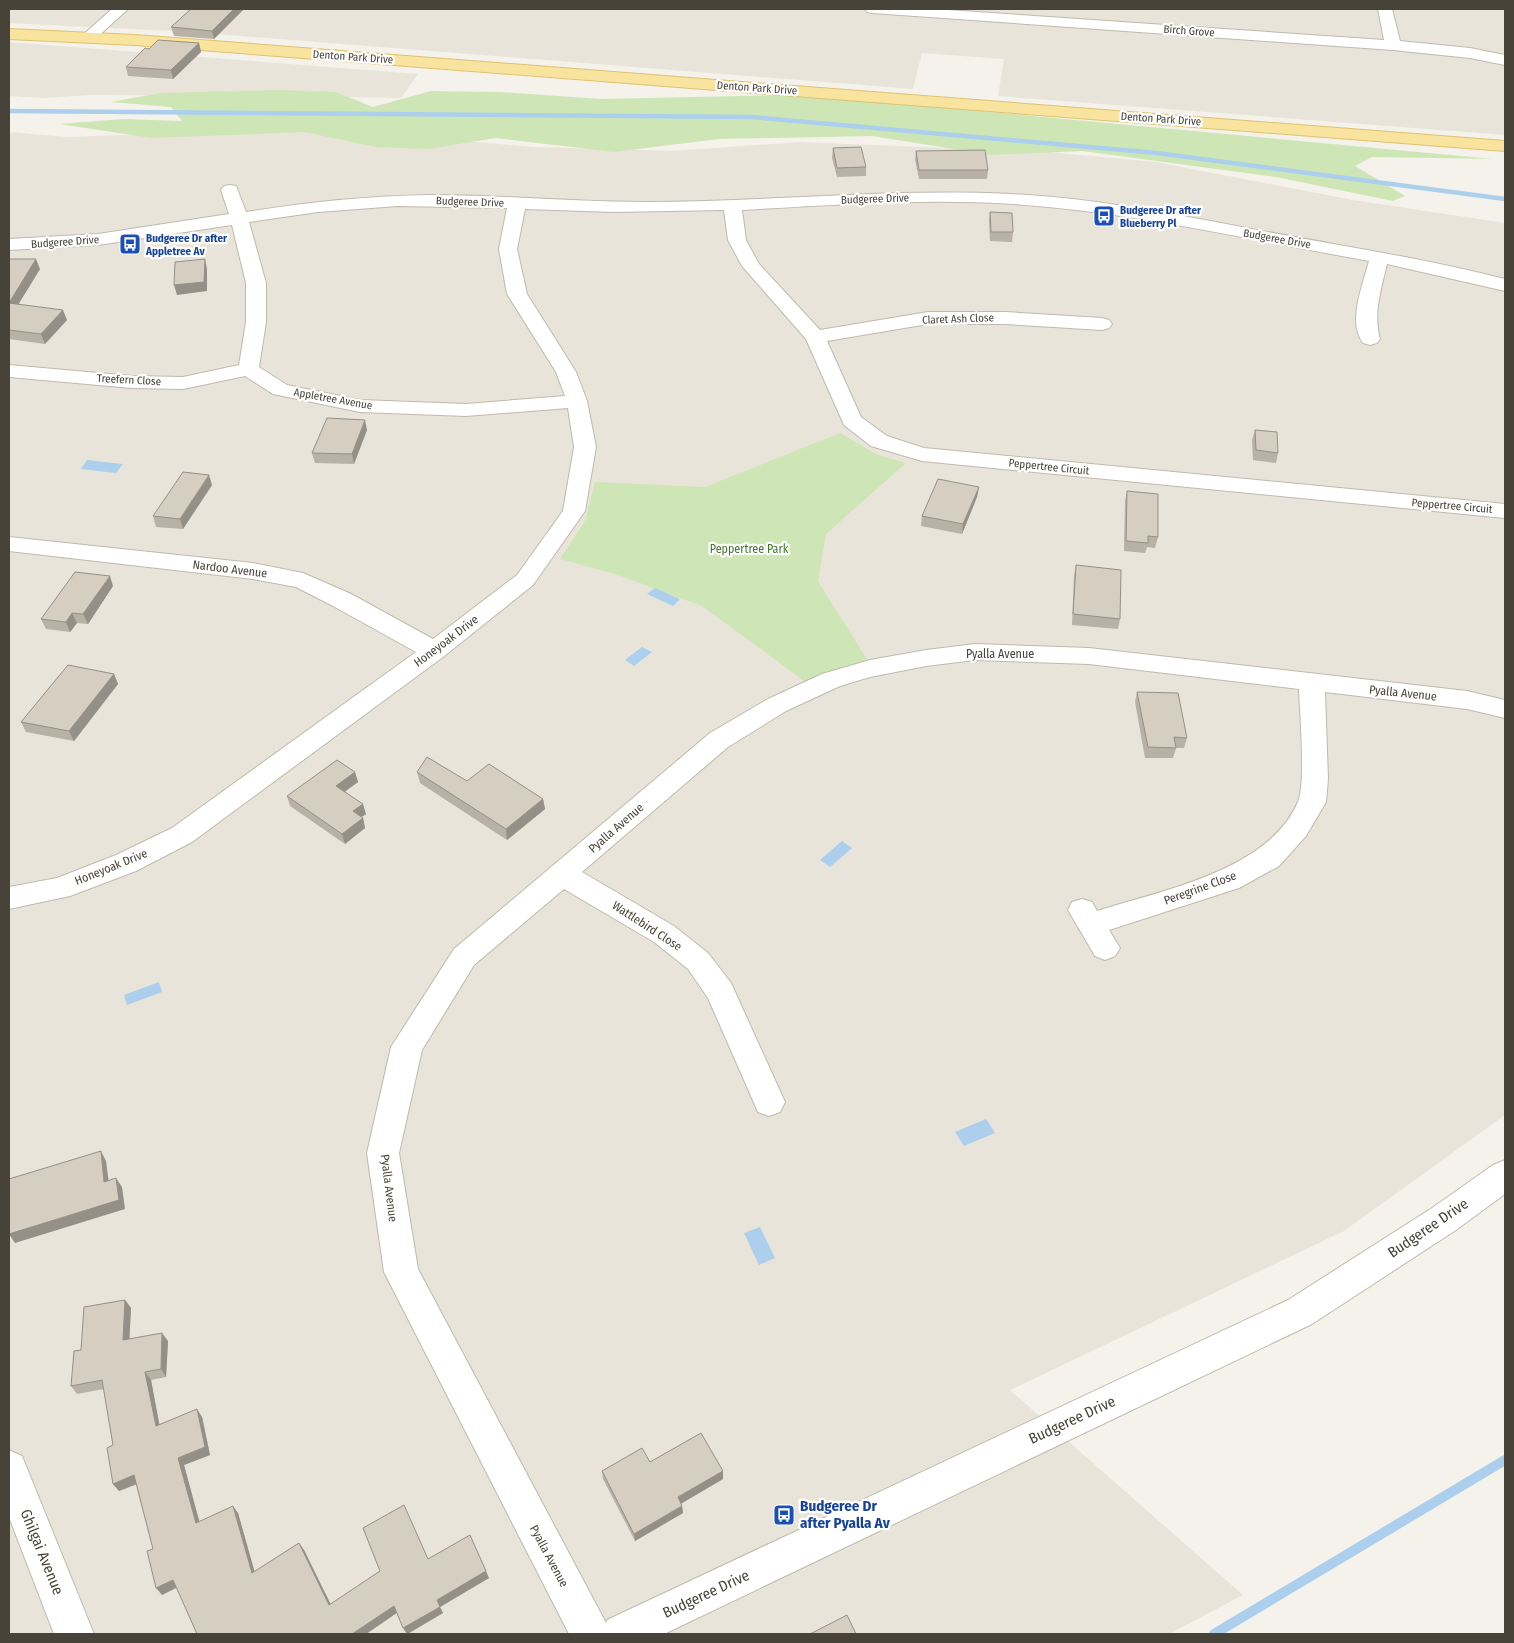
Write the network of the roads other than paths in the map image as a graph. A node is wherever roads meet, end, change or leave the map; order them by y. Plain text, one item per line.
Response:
1 (121, 9) edge
2 (872, 9) edge
3 (1385, 9) edge
4 (997, 13) edge
5 (9, 34) edge
6 (89, 38) junction
7 (1392, 45) junction
8 (1505, 60) edge
9 (1505, 146) edge
10 (230, 190) dead end
11 (517, 203) junction
12 (732, 206) junction
13 (239, 219) junction
14 (9, 245) edge
15 (1379, 258) junction
16 (1505, 285) edge
17 (1102, 324) dead end
18 (815, 337) junction
19 (1370, 339) dead end
20 (248, 369) junction
21 (9, 371) edge
22 (577, 400) junction
23 (1505, 511) edge
24 (9, 544) edge
25 (434, 651) junction
26 (1312, 683) junction
27 (1505, 709) edge
28 (562, 874) junction
29 (9, 898) edge
30 (1093, 927) dead end
31 (769, 1102) dead end
32 (1505, 1175) edge
33 (9, 1469) edge
34 (74, 1634) edge
35 (590, 1634) edge
36 (622, 1634) edge

1 - 6 street
2 - 4 street, Birch Grove
3 - 7 street
4 - 7 street, Birch Grove
5 - 6 main road, Denton Park Drive
6 - 9 main road, Denton Park Drive
7 - 8 street, Birch Grove
10 - 13 street
11 - 12 street, Budgeree Drive
11 - 13 street, Budgeree Drive
11 - 22 street, Honeyoak Drive
12 - 15 street, Budgeree Drive
12 - 18 street, Peppertree Circuit
13 - 14 street, Budgeree Drive
13 - 20 street
15 - 16 street, Budgeree Drive
15 - 19 street
17 - 18 street, Claret Ash Close
18 - 23 street, Peppertree Circuit
20 - 21 street, Treefern Close
20 - 22 street, Appletree Avenue
22 - 25 street, Honeyoak Drive
24 - 25 street, Nardoo Avenue
25 - 29 street, Honeyoak Drive
26 - 27 street, Pyalla Avenue
26 - 28 street, Pyalla Avenue
26 - 30 street, Peregrine Close
28 - 31 street, Wattlebird Close
28 - 35 street, Pyalla Avenue
32 - 36 street, Budgeree Drive
33 - 34 street, Ghilgai Avenue

